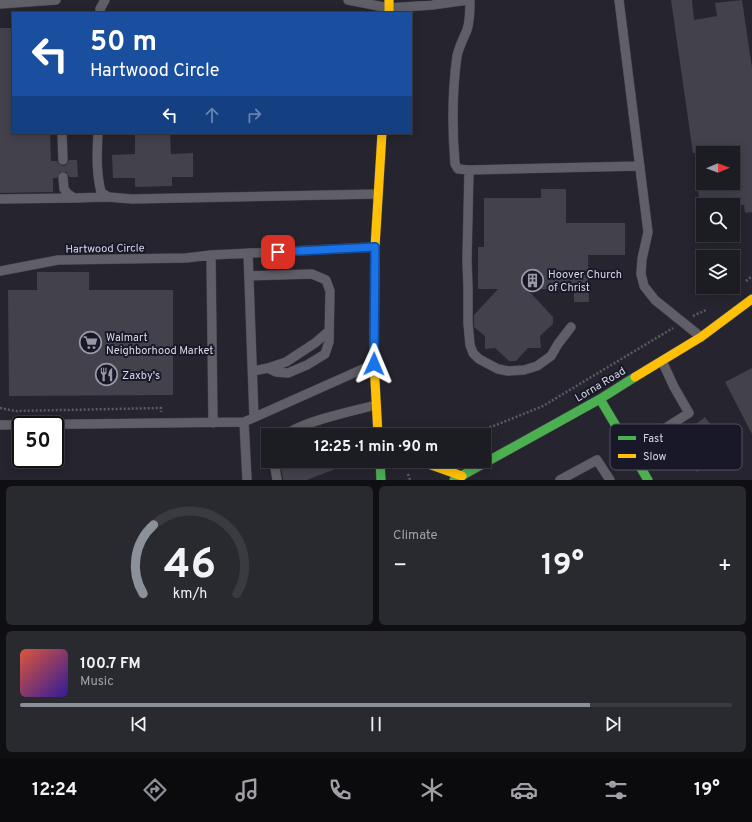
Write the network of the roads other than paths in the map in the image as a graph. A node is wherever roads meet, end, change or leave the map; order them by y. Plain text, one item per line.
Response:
1 (56, 0) edge
2 (105, 0) edge
3 (348, 0) edge
4 (469, 0) edge
5 (619, 0) edge
6 (0, 4) edge
7 (389, 7) edge
8 (100, 12) edge
9 (62, 134) edge
10 (98, 134) edge
11 (382, 134) edge
12 (63, 160) dead end
13 (640, 166) junction
14 (469, 170) junction
15 (63, 177) dead end
16 (378, 194) junction
17 (108, 197) junction
18 (74, 198) junction
19 (0, 199) edge
20 (375, 247) junction
21 (248, 253) junction
22 (211, 255) junction
23 (0, 271) edge
24 (249, 276) junction
25 (752, 299) edge
26 (571, 327) dead end
27 (329, 331) junction
28 (701, 337) junction
29 (662, 361) junction
30 (374, 364) junction
31 (268, 368) junction
32 (253, 371) junction
33 (600, 399) junction
34 (377, 408) junction
35 (254, 417) junction
36 (244, 422) junction
37 (213, 423) junction
38 (615, 424) edge
39 (672, 424) edge
40 (0, 425) edge
41 (299, 428) edge
42 (378, 428) edge
43 (385, 428) edge
44 (275, 468) edge
45 (380, 468) edge
46 (436, 468) edge
47 (642, 470) edge
48 (458, 478) edge
49 (247, 480) edge
50 (277, 480) edge
51 (381, 480) edge
52 (560, 480) edge
53 (610, 480) edge
54 (648, 480) edge

1 - 6 lane
2 - 8 lane
3 - 7 lane
4 - 7 lane
4 - 14 lane
5 - 13 lane
9 - 12 lane
10 - 17 lane
11 - 16 street
13 - 14 lane
13 - 28 lane
14 - 26 lane
15 - 18 lane
16 - 17 lane
16 - 20 street
17 - 18 lane
18 - 19 lane
20 - 21 lane, Hartwood Circle
20 - 30 street
21 - 22 lane, Hartwood Circle
21 - 24 lane
22 - 23 lane, Hartwood Circle
22 - 37 lane
24 - 27 lane
24 - 32 lane
25 - 28 street, Lorna Road
27 - 31 lane
27 - 31 lane
28 - 29 street, Lorna Road
29 - 33 street, Lorna Road
29 - 39 lane
30 - 34 street
30 - 35 lane
31 - 32 lane
32 - 35 lane
33 - 38 street
33 - 48 street, Lorna Road
34 - 41 lane
34 - 42 street
34 - 43 street
35 - 36 lane
36 - 37 lane
36 - 49 lane
37 - 40 lane
44 - 50 lane
45 - 51 street
46 - 48 street
47 - 54 street
52 - 53 lane

